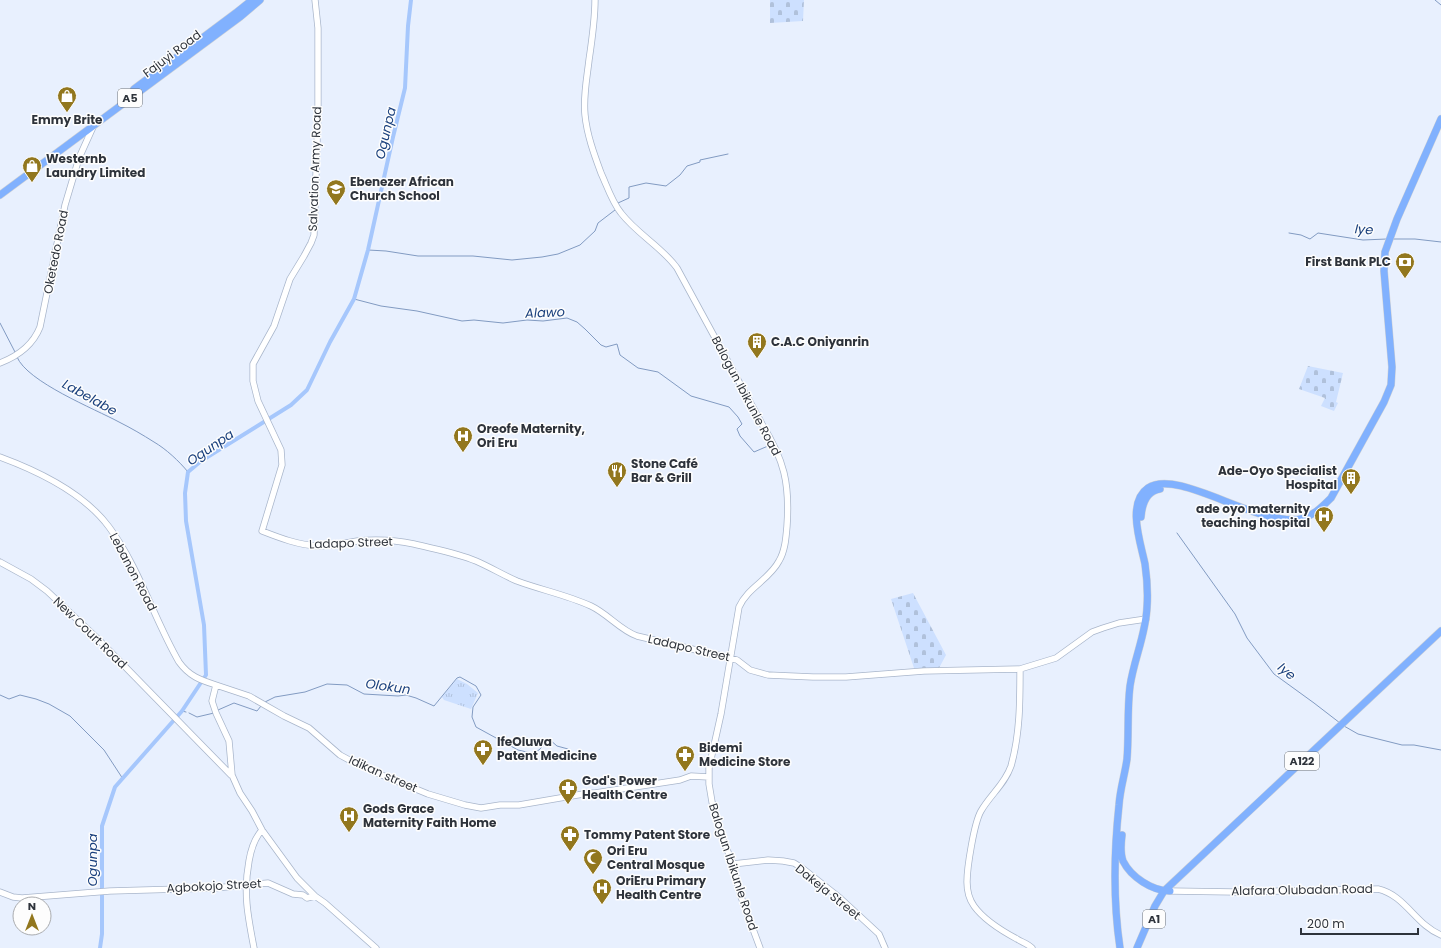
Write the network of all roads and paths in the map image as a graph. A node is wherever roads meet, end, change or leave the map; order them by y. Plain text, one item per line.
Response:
1 (252, 0) edge
2 (260, 0) edge
3 (315, 0) edge
4 (595, 0) edge
5 (1441, 119) edge
6 (94, 126) junction
7 (1441, 127) edge
8 (0, 190) edge
9 (0, 195) edge
10 (0, 363) edge
11 (0, 457) edge
12 (1232, 505) junction
13 (262, 532) joint
14 (0, 562) edge
15 (1146, 620) junction
16 (1441, 631) edge
17 (1441, 635) edge
18 (730, 658) junction
19 (1020, 669) junction
20 (216, 685) junction
21 (1132, 697) junction
22 (1340, 728) junction
23 (232, 775) junction
24 (709, 776) junction
25 (1120, 823) junction
26 (262, 830) junction
27 (733, 864) junction
28 (245, 886) junction
29 (1167, 891) junction
30 (0, 892) edge
31 (315, 896) junction
32 (1441, 935) edge
33 (254, 948) edge
34 (376, 948) edge
35 (760, 948) edge
36 (885, 948) edge
37 (1032, 948) edge
38 (1120, 948) edge
39 (1137, 948) edge
40 (1142, 948) edge

1 - 8 highway, Fajuyi Road / A5
2 - 6 highway, Fajuyi Road / A5
3 - 13 street, Salvation Army Road
4 - 18 street, Balogun Ibikunle Road
5 - 12 highway
6 - 9 highway, Fajuyi Road / A5
6 - 10 street, Oketedo Road
7 - 12 highway
11 - 20 street, Lebanon Road
12 - 15 highway
12 - 21 highway
13 - 18 street, Ladapo Street
14 - 23 street, New Court Road
15 - 19 street, Ladapo Street
15 - 21 highway
16 - 22 highway, A122
17 - 22 highway, A122
18 - 19 street, Ladapo Street
18 - 24 street, Balogun Ibikunle Road
19 - 37 street
20 - 23 street
20 - 24 street, Idikan street
21 - 25 highway
22 - 29 highway, A122
23 - 26 street
24 - 27 street, Balogun Ibikunle Road
25 - 29 highway
25 - 38 highway
26 - 28 street
26 - 31 street
27 - 35 street, Balogun Ibikunle Road
27 - 36 street, Dakeja Street
28 - 30 street, Agbokojo Street
28 - 31 street, Agbokojo Street
28 - 33 street
29 - 32 street, Alafara Olubadan Road
29 - 39 highway, A1
29 - 40 highway, A1
31 - 34 street

